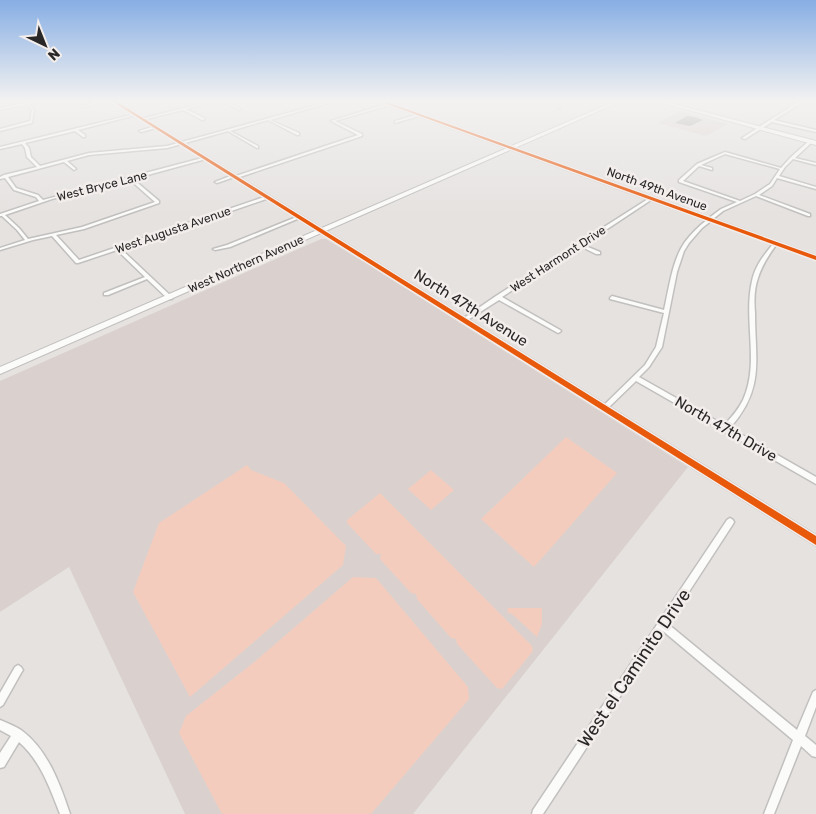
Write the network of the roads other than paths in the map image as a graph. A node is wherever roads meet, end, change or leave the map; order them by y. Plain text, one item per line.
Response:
1 (38, 138) edge
2 (172, 138) edge
3 (204, 138) edge
4 (242, 138) edge
5 (352, 138) edge
6 (485, 138) edge
7 (537, 138) edge
8 (799, 138) edge
9 (22, 142) junction
10 (814, 142) edge
11 (182, 144) junction
12 (257, 146) dead end
13 (0, 148) edge
14 (514, 148) junction
15 (137, 150) junction
16 (134, 156) dead end
17 (205, 158) junction
18 (792, 158) junction
19 (64, 160) junction
20 (816, 164) edge
21 (698, 165) junction
22 (39, 167) junction
23 (74, 169) dead end
24 (711, 169) dead end
25 (782, 169) junction
26 (2, 177) edge
27 (235, 177) junction
28 (777, 177) junction
29 (131, 179) junction
30 (217, 182) dead end
31 (816, 188) edge
32 (70, 193) junction
33 (756, 196) junction
34 (268, 197) junction
35 (651, 198) junction
36 (73, 200) dead end
37 (42, 201) junction
38 (740, 202) junction
39 (1, 215) edge
40 (809, 215) dead end
41 (300, 217) junction
42 (709, 220) junction
43 (323, 231) junction
44 (53, 234) junction
45 (27, 240) junction
46 (790, 240) dead end
47 (580, 244) junction
48 (775, 244) junction
49 (783, 246) junction
50 (118, 248) junction
51 (0, 249) edge
52 (215, 249) dead end
53 (598, 253) dead end
54 (816, 258) edge
55 (148, 277) junction
56 (106, 294) dead end
57 (498, 297) junction
58 (170, 298) junction
59 (612, 298) dead end
60 (667, 312) junction
61 (464, 320) junction
62 (558, 331) dead end
63 (0, 371) edge
64 (636, 378) junction
65 (605, 407) junction
66 (725, 429) junction
67 (816, 481) edge
68 (730, 522) dead end
69 (816, 540) edge
70 (662, 625) junction
71 (18, 670) dead end
72 (816, 696) edge
73 (0, 702) edge
74 (0, 725) edge
75 (18, 734) junction
76 (799, 738) junction
77 (816, 752) edge
78 (0, 763) edge
79 (64, 814) edge
80 (537, 814) edge
81 (769, 814) edge

1 - 9 street
2 - 11 street, North 47th Avenue
3 - 11 street
4 - 12 street
5 - 27 street
6 - 14 street, North 49th Avenue
7 - 14 main road, West Northern Avenue
8 - 10 main road
9 - 13 street
9 - 22 street
10 - 18 street
11 - 15 street
11 - 17 street, North 47th Avenue
14 - 35 street, North 49th Avenue
14 - 43 main road, West Northern Avenue
15 - 16 street
15 - 19 street
17 - 27 street, North 47th Avenue
17 - 29 street, West Bryce Lane
18 - 20 street
18 - 25 street
19 - 22 street
19 - 23 street
21 - 24 street
21 - 25 street
21 - 38 street
22 - 26 street
25 - 28 street
26 - 37 street
27 - 30 street
27 - 34 street, North 47th Avenue
28 - 31 street
28 - 33 street
29 - 32 street, West Bryce Lane
29 - 44 street
32 - 36 street
32 - 37 street, West Bryce Lane
33 - 38 street
33 - 40 street
34 - 41 street, North 47th Avenue
34 - 50 street, West Augusta Avenue
35 - 42 street, North 49th Avenue
35 - 47 street, West Harmont Drive
37 - 39 street, West Bryce Lane
38 - 42 street
39 - 45 street
41 - 43 street, North 47th Avenue
41 - 52 street
42 - 48 street, North 49th Avenue
42 - 60 street
43 - 58 main road, West Northern Avenue
43 - 61 street, North 47th Avenue
44 - 45 street
44 - 50 street, West Augusta Avenue
45 - 51 street
46 - 49 street
47 - 53 street
47 - 57 street, West Harmont Drive
48 - 49 street, North 49th Avenue
48 - 66 street
49 - 54 street, North 49th Avenue
50 - 55 street
55 - 56 street
55 - 58 street
57 - 61 street, West Harmont Drive
57 - 62 street
58 - 63 main road, West Northern Avenue
59 - 60 street
60 - 64 street
61 - 65 street, North 47th Avenue
64 - 65 street
64 - 66 street, North 47th Drive
65 - 69 street, North 47th Avenue
66 - 67 street, North 47th Drive
68 - 70 street, West el Caminito Drive
70 - 76 street
70 - 80 street, West el Caminito Drive
71 - 73 street
72 - 76 street
74 - 75 street
75 - 78 street
75 - 79 street
76 - 77 street
76 - 81 street

